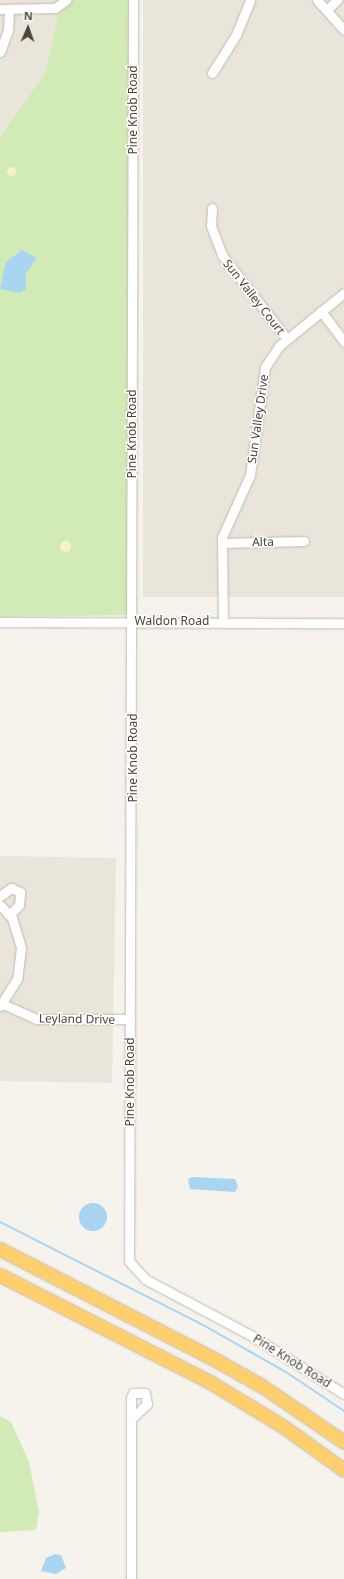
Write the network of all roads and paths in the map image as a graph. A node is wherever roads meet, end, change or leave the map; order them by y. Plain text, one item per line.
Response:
1 (66, 0) edge
2 (133, 0) edge
3 (250, 0) edge
4 (317, 0) edge
5 (337, 0) edge
6 (328, 9) junction
7 (5, 10) edge
8 (344, 30) edge
9 (0, 52) edge
10 (212, 73) dead end
11 (212, 208) dead end
12 (344, 293) edge
13 (321, 311) junction
14 (287, 339) junction
15 (344, 342) edge
16 (304, 541) dead end
17 (222, 543) junction
18 (132, 621) junction
19 (223, 621) junction
20 (0, 622) edge
21 (344, 623) edge
22 (0, 896) edge
23 (0, 905) edge
24 (9, 915) junction
25 (1, 1005) edge
26 (130, 1019) junction
27 (0, 1249) edge
28 (0, 1275) edge
29 (344, 1394) edge
30 (133, 1417) dead end
31 (344, 1442) edge
32 (344, 1470) edge
33 (131, 1579) edge

1 - 7 street
2 - 18 street, Pine Knob Road
3 - 10 street
4 - 6 street
5 - 6 street
6 - 8 street
7 - 9 street
11 - 14 street, Sun Valley Court
12 - 13 street, Sun Valley Drive
13 - 14 street, Sun Valley Drive
13 - 15 street
14 - 17 street, Sun Valley Drive
16 - 17 street, Alta
17 - 19 street, Sun Valley Drive
18 - 19 street, Waldon Road
18 - 20 street, Waldon Road
18 - 26 street, Pine Knob Road
19 - 21 street, Waldon Road
22 - 24 street
23 - 24 street
24 - 25 street
25 - 26 street, Leyland Drive
26 - 29 street, Pine Knob Road
27 - 31 highway
28 - 32 highway
30 - 33 street

